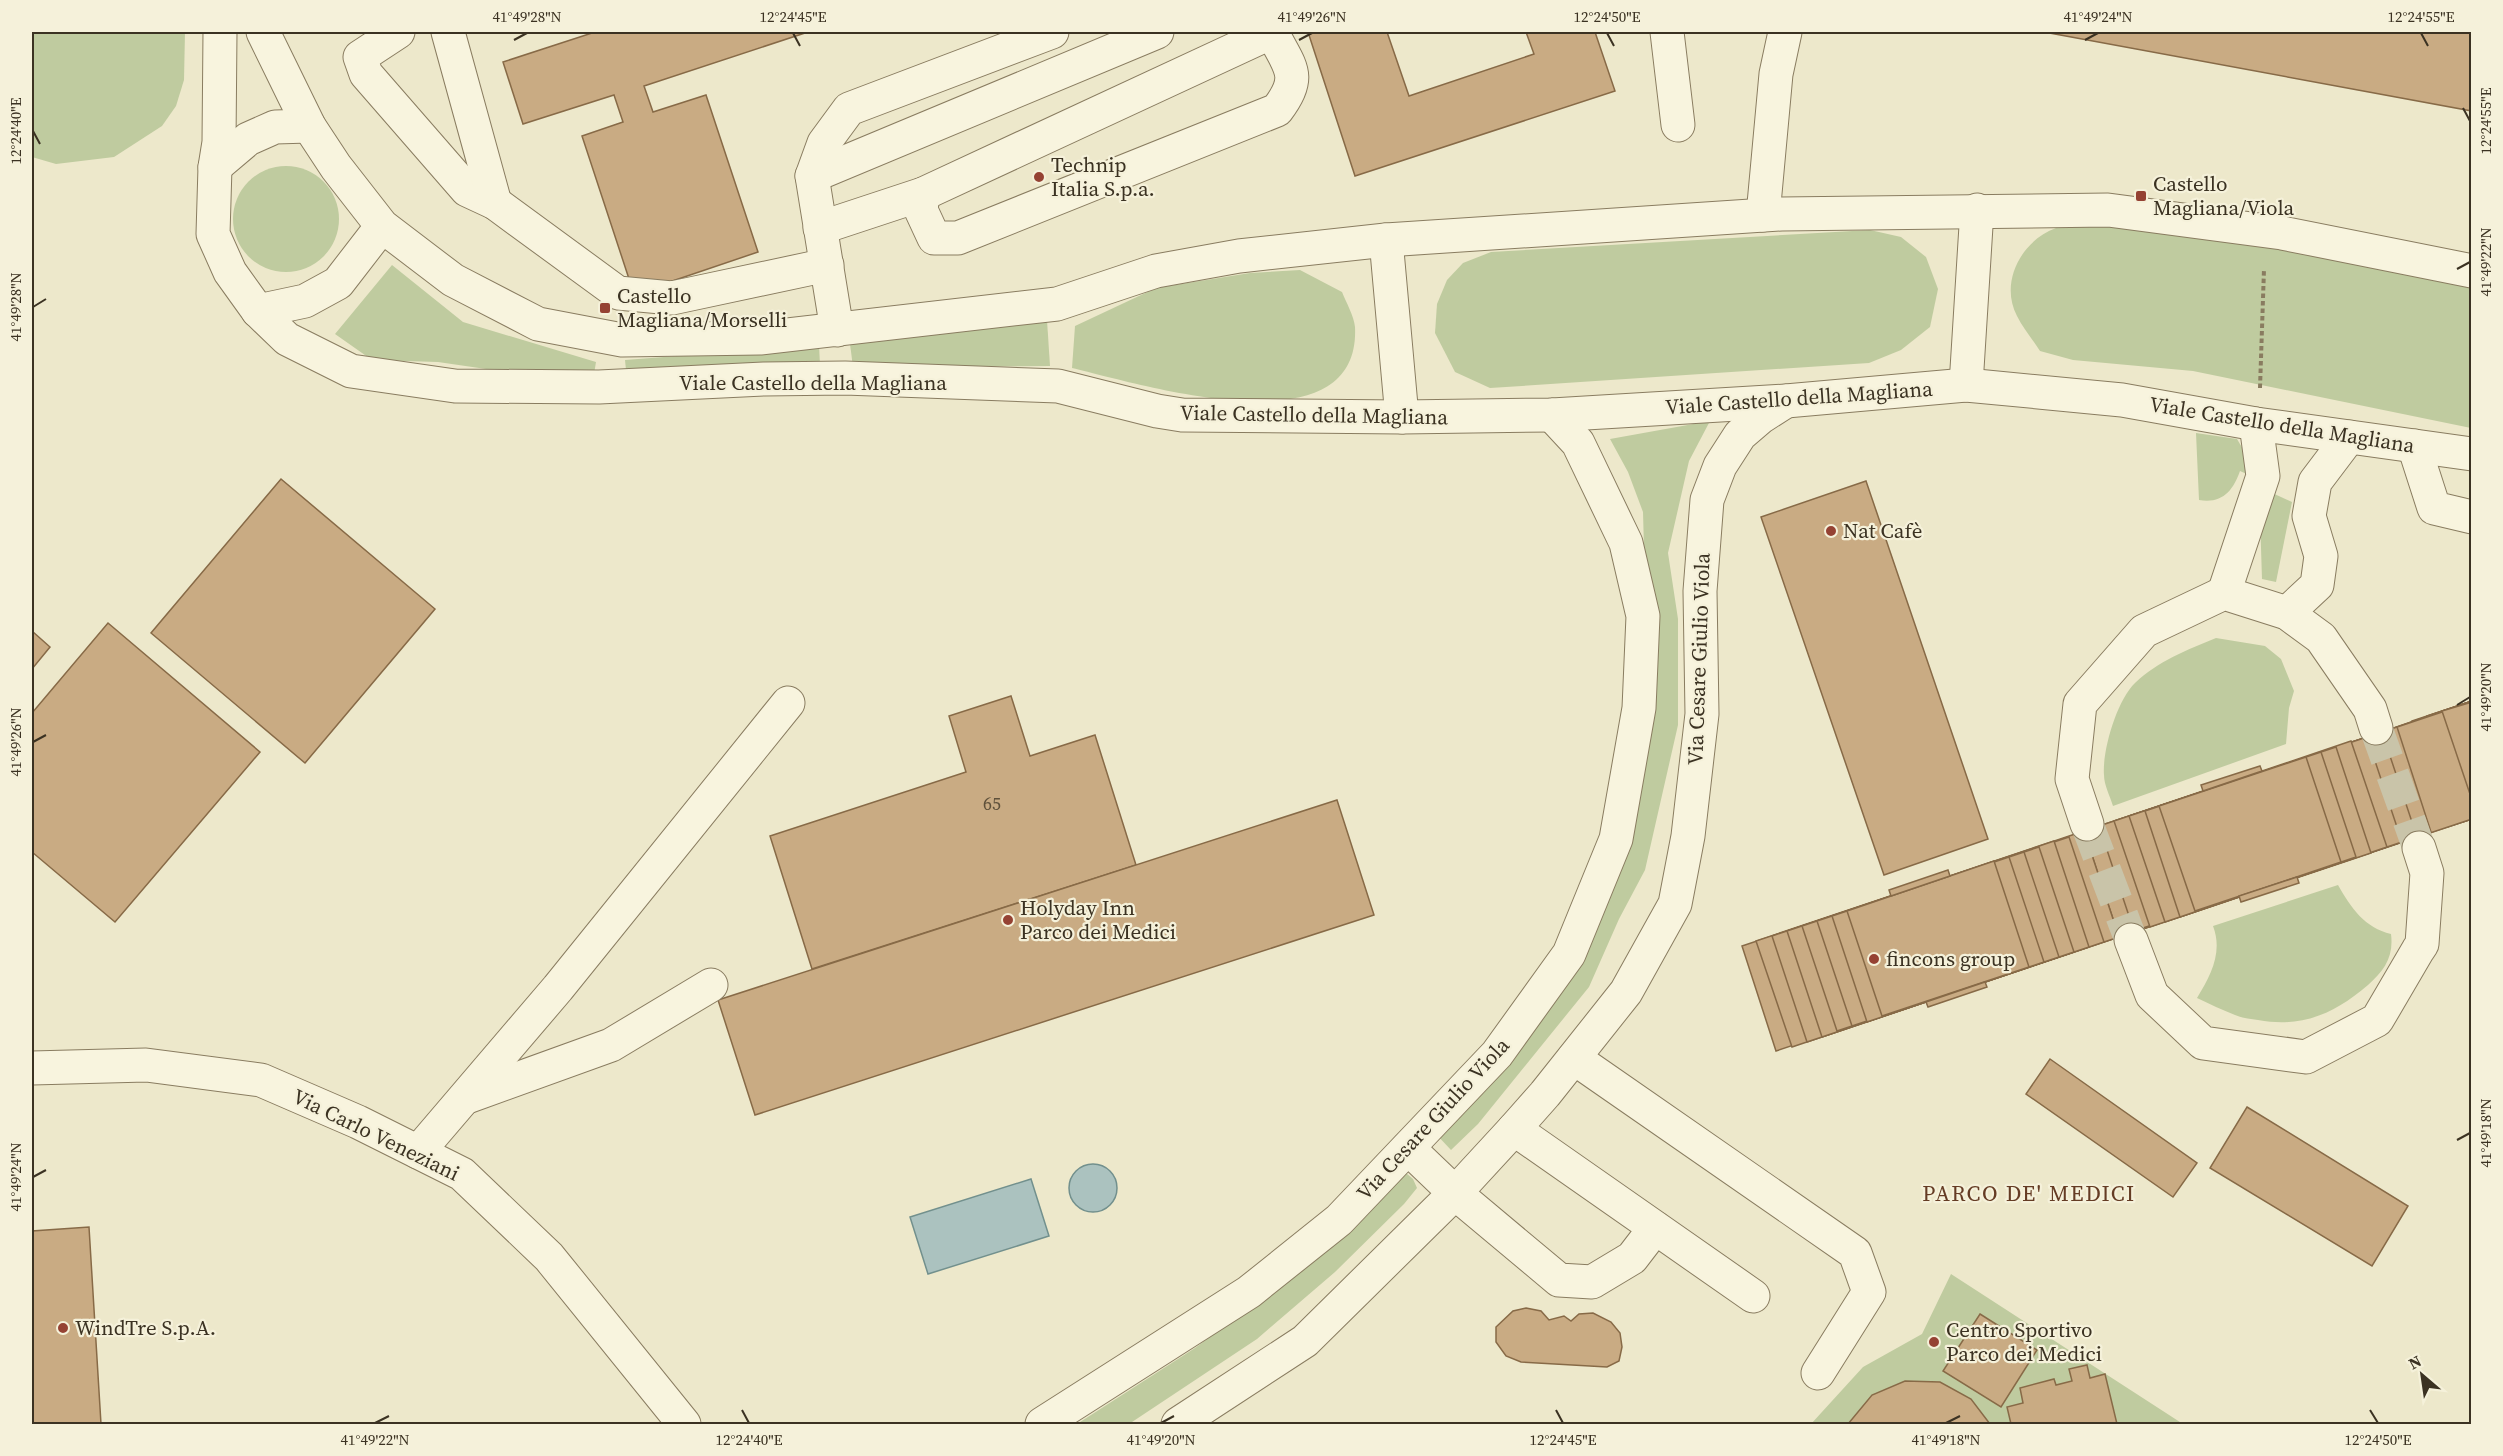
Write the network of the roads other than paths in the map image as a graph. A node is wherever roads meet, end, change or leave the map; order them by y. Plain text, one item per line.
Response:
1 (220, 32) edge
2 (263, 32) edge
3 (396, 32) edge
4 (448, 32) edge
5 (1052, 32) edge
6 (1157, 32) edge
7 (1272, 32) edge
8 (1667, 32) edge
9 (1785, 32) edge
10 (1678, 125) dead end
11 (309, 126) junction
12 (215, 167) junction
13 (812, 176) junction
14 (923, 194) junction
15 (495, 203) junction
16 (1977, 210) junction
17 (1762, 215) junction
18 (382, 226) junction
19 (820, 228) junction
20 (1386, 240) junction
21 (827, 265) junction
22 (2472, 271) edge
23 (258, 311) junction
24 (837, 330) junction
25 (1966, 385) junction
26 (1786, 401) junction
27 (1552, 415) junction
28 (1402, 417) junction
29 (2252, 423) junction
30 (2349, 437) junction
31 (2414, 446) junction
32 (2472, 454) edge
33 (2472, 517) edge
34 (2224, 593) junction
35 (2287, 613) junction
36 (788, 703) dead end
37 (2376, 728) tunnel mouth
38 (2087, 824) tunnel mouth
39 (2419, 848) tunnel mouth
40 (2131, 940) tunnel mouth
41 (711, 985) dead end
42 (1574, 1058) junction
43 (32, 1068) edge
44 (465, 1097) junction
45 (1514, 1129) junction
46 (1408, 1149) junction
47 (418, 1152) junction
48 (1455, 1193) junction
49 (1655, 1228) junction
50 (1753, 1296) dead end
51 (1818, 1372) dead end
52 (684, 1425) edge
53 (1042, 1425) edge
54 (1178, 1425) edge

1 - 12 street, Viale Castello della Magliana
2 - 11 street, Viale Castello della Magliana
3 - 15 street
4 - 15 street
5 - 13 street
6 - 13 street
7 - 14 street
7 - 14 street
8 - 10 street
9 - 17 street
11 - 12 street
11 - 18 street, Viale Castello della Magliana
12 - 23 street, Viale Castello della Magliana
13 - 19 street
14 - 19 street
15 - 21 street
16 - 17 street, Viale Castello della Magliana
16 - 22 street, Viale Castello della Magliana
16 - 25 street
17 - 20 street, Viale Castello della Magliana
18 - 23 street
18 - 24 street, Viale Castello della Magliana
19 - 21 street
20 - 24 street, Viale Castello della Magliana
20 - 28 street
21 - 24 street
23 - 28 street, Viale Castello della Magliana
25 - 26 street, Viale Castello della Magliana
25 - 29 street, Viale Castello della Magliana
26 - 27 street, Viale Castello della Magliana
26 - 42 street, Via Cesare Giulio Viola
27 - 28 street, Viale Castello della Magliana
27 - 46 street, Via Cesare Giulio Viola
29 - 30 street, Viale Castello della Magliana
29 - 34 street
30 - 31 street, Viale Castello della Magliana
30 - 35 street
31 - 32 street, Viale Castello della Magliana
31 - 33 street
34 - 35 street
34 - 38 street
35 - 37 street
36 - 44 street
39 - 40 street
41 - 44 street
42 - 45 street, Via Cesare Giulio Viola
42 - 51 street
43 - 47 street, Via Carlo Veneziani
44 - 47 street
45 - 48 street, Via Cesare Giulio Viola
45 - 49 street
46 - 48 street
46 - 53 street, Via Cesare Giulio Viola
47 - 52 street, Via Carlo Veneziani
48 - 49 street
48 - 54 street, Via Cesare Giulio Viola
49 - 50 street

